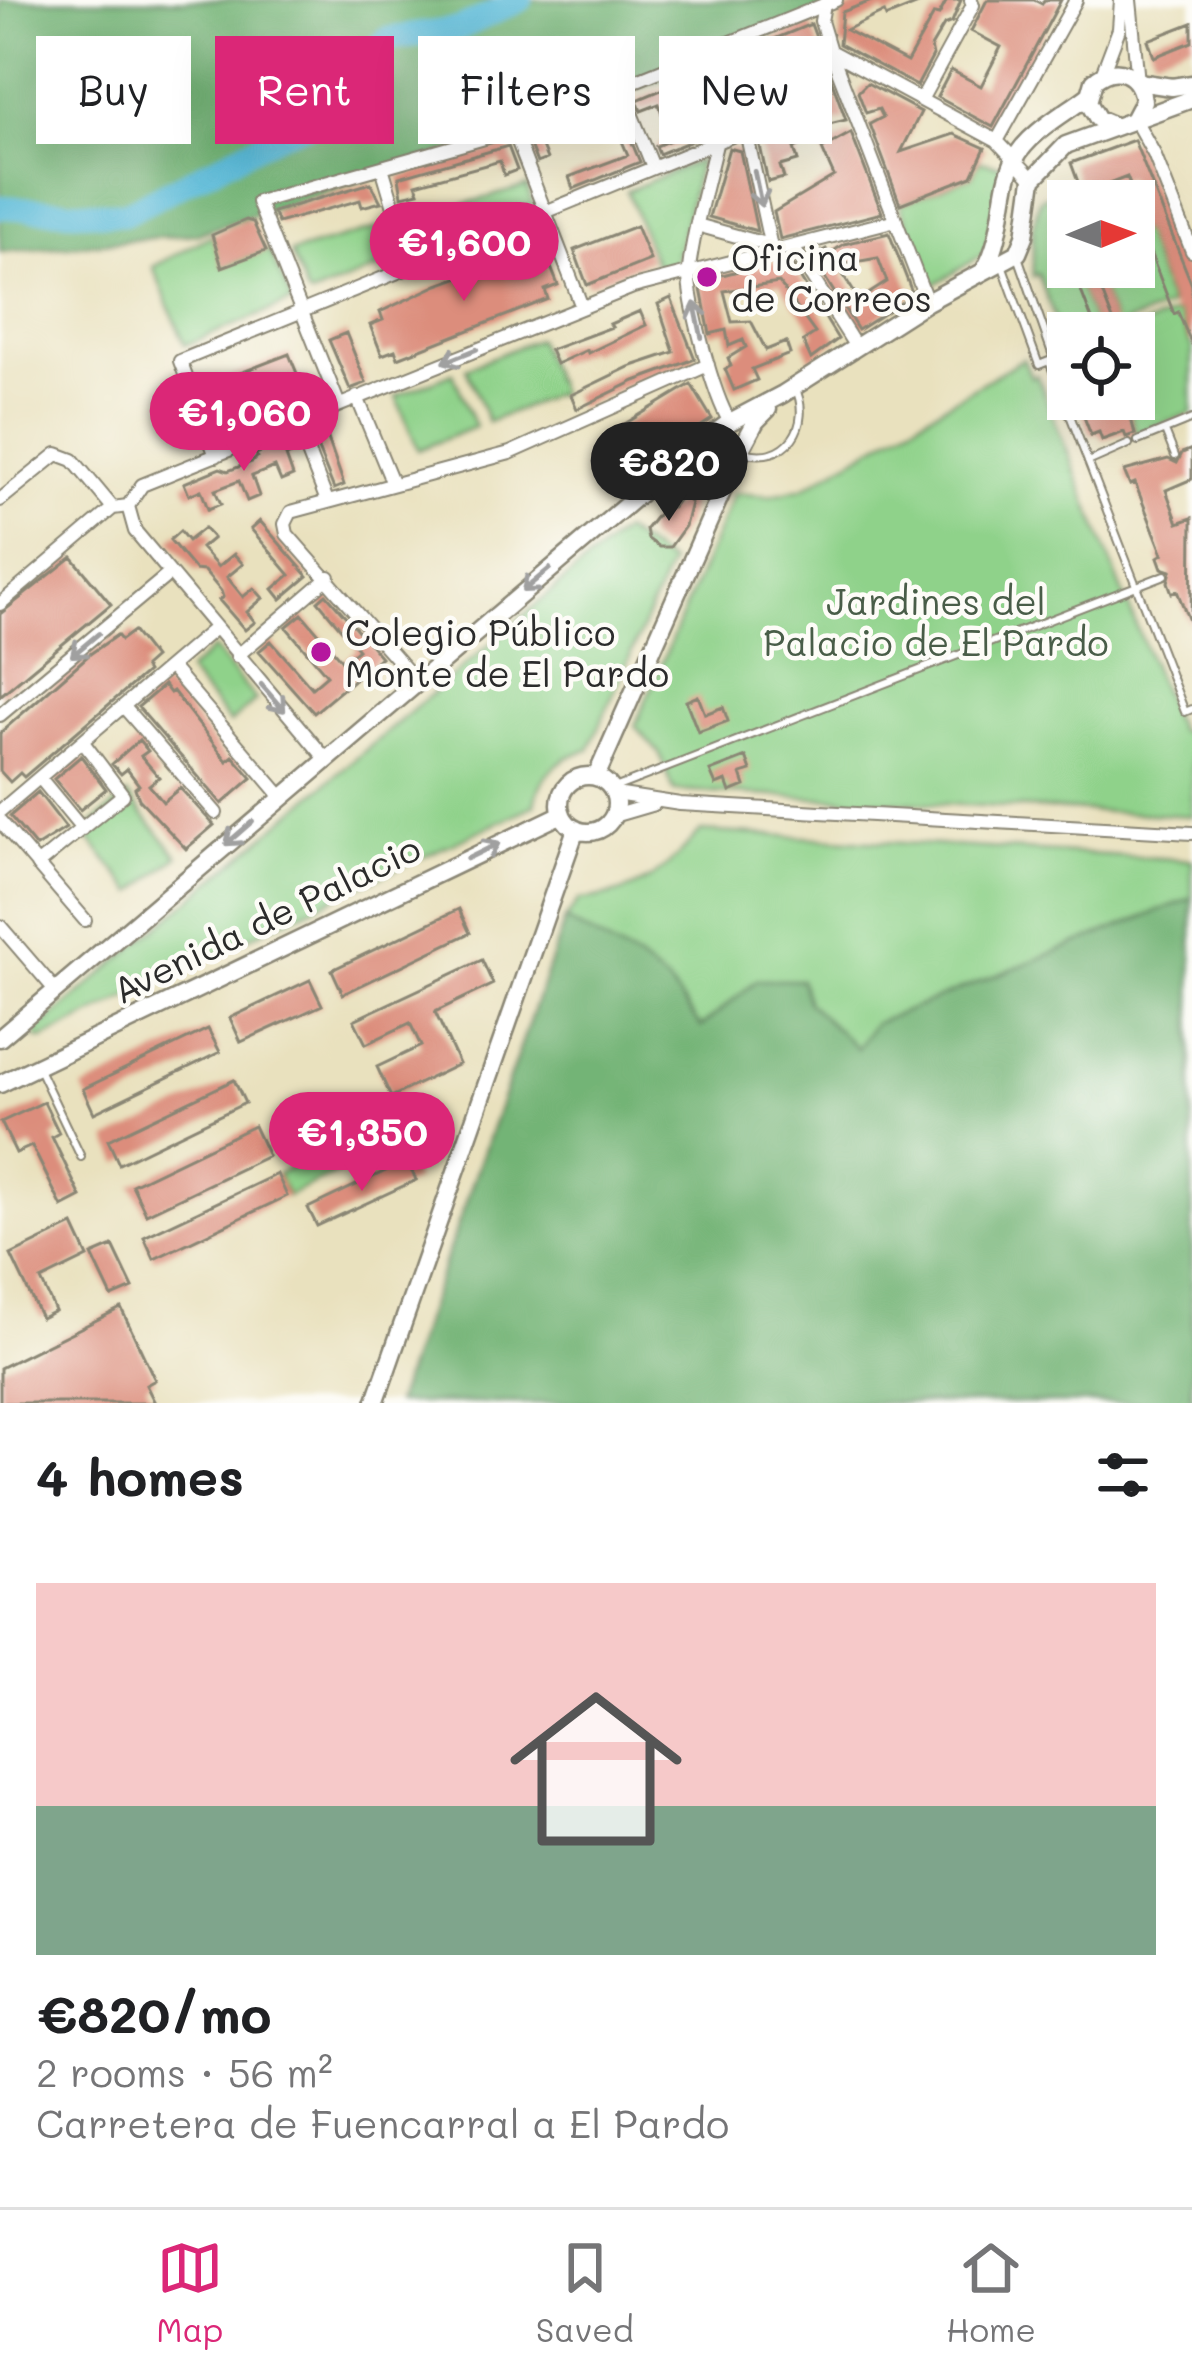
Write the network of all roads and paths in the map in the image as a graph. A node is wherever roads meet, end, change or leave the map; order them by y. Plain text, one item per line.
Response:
1 (970, 0) edge
2 (1076, 0) edge
3 (1125, 0) edge
4 (830, 2) edge
5 (747, 36) edge
6 (826, 36) edge
7 (832, 52) edge
8 (832, 56) edge
9 (1102, 74) junction
10 (1138, 82) junction
11 (1192, 84) edge
12 (1088, 97) junction
13 (1192, 99) edge
14 (921, 100) junction
15 (1141, 111) junction
16 (635, 123) edge
17 (1112, 125) junction
18 (997, 142) junction
19 (461, 144) edge
20 (519, 144) edge
21 (708, 144) edge
22 (716, 144) edge
23 (749, 144) edge
24 (1016, 158) junction
25 (382, 167) junction
26 (653, 167) junction
27 (1033, 179) junction
28 (546, 213) junction
29 (896, 220) junction
30 (697, 225) junction
31 (793, 247) junction
32 (1192, 251) edge
33 (772, 252) junction
34 (1000, 258) junction
35 (412, 268) junction
36 (688, 275) junction
37 (927, 302) junction
38 (582, 307) junction
39 (304, 311) junction
40 (1047, 346) edge
41 (856, 347) junction
42 (1047, 362) edge
43 (708, 364) junction
44 (693, 371) junction
45 (789, 390) junction
46 (358, 397) junction
47 (339, 405) junction
48 (726, 415) junction
49 (1192, 419) edge
50 (1072, 420) edge
51 (756, 421) junction
52 (296, 422) junction
53 (1165, 430) junction
54 (690, 452) junction
55 (216, 456) junction
56 (1175, 456) dead end
57 (736, 458) junction
58 (1088, 462) junction
59 (393, 484) junction
60 (0, 500) edge
61 (328, 501) junction
62 (128, 506) junction
63 (112, 508) junction
64 (169, 574) junction
65 (1165, 575) dead end
66 (328, 577) junction
67 (1136, 586) junction
68 (0, 604) edge
69 (215, 628) junction
70 (237, 656) junction
71 (171, 667) junction
72 (417, 682) junction
73 (124, 707) junction
74 (1188, 710) edge
75 (0, 716) edge
76 (83, 742) junction
77 (326, 759) junction
78 (596, 777) junction
79 (40, 778) junction
80 (613, 791) junction
81 (282, 797) junction
82 (661, 803) junction
83 (2, 804) edge
84 (216, 813) dead end
85 (562, 814) junction
86 (613, 816) junction
87 (0, 821) edge
88 (82, 829) junction
89 (576, 829) junction
90 (1192, 832) edge
91 (38, 865) junction
92 (86, 920) dead end
93 (0, 926) edge
94 (56, 991) junction
95 (0, 1038) edge
96 (37, 1064) junction
97 (5, 1079) edge
98 (81, 1157) dead end
99 (375, 1403) edge

1 - 14 street
2 - 18 street
3 - 9 street
3 - 10 street
4 - 5 street
4 - 6 street
7 - 14 street
8 - 29 street
9 - 10 street
9 - 12 street
10 - 11 street
10 - 15 street
12 - 17 street
12 - 24 street
13 - 15 street
14 - 18 street
15 - 17 street
15 - 32 street
16 - 26 street
17 - 27 street
18 - 24 street
19 - 25 street
20 - 28 street
21 - 26 street
22 - 30 street
23 -> 33 street
24 - 27 street
24 - 34 street
25 - 35 street
25 - 39 street
26 - 28 street
27 - 34 street
28 - 35 street
28 - 38 street
29 - 31 street
29 - 37 street
30 - 33 street
30 - 36 street
31 - 33 street
31 - 41 street
33 - 36 street
34 - 37 street
34 - 40 lane
34 - 42 lane
35 - 39 street
36 - 38 street
43 -> 36 street
37 - 41 street
38 -> 46 street
39 - 47 street
39 - 55 street
41 - 45 street
43 - 44 street
43 - 48 street
44 - 48 street
44 - 59 street
45 - 48 street
45 - 51 street
45 - 57 lane
46 - 47 street
46 - 59 street
47 - 52 street
48 - 51 street
48 - 54 street
48 - 57 street
49 - 53 lane
50 - 58 lane
51 - 57 street
52 - 55 street
52 - 61 street
53 - 56 lane
53 - 58 lane
54 - 57 street
54 -> 72 street
55 - 62 street
57 - 78 street
58 - 67 lane
59 - 61 street
60 - 63 street
61 - 66 street
62 - 63 street
62 - 64 street
63 - 68 street
64 - 69 street
64 -> 75 street
65 - 67 lane
66 - 70 street
66 - 72 street
67 - 74 lane
67 - 80 lane
69 - 70 street
69 - 71 street
70 -> 77 street
71 - 73 street
71 - 81 street
72 - 77 street
73 - 76 street
73 - 84 street
76 - 79 street
76 - 88 street
77 - 81 street
78 - 80 street
78 - 85 street
79 - 83 street
79 - 88 street
80 - 82 street
80 - 86 street
81 -> 94 street
82 - 86 street
82 - 90 street
85 - 89 street
96 -> 85 street, Avenida de Palacio
86 - 89 street
87 - 91 street
88 - 91 street
89 - 99 street
91 - 92 street
93 - 94 street
94 - 95 street
96 - 97 street, Avenida de Palacio
96 - 98 lane

